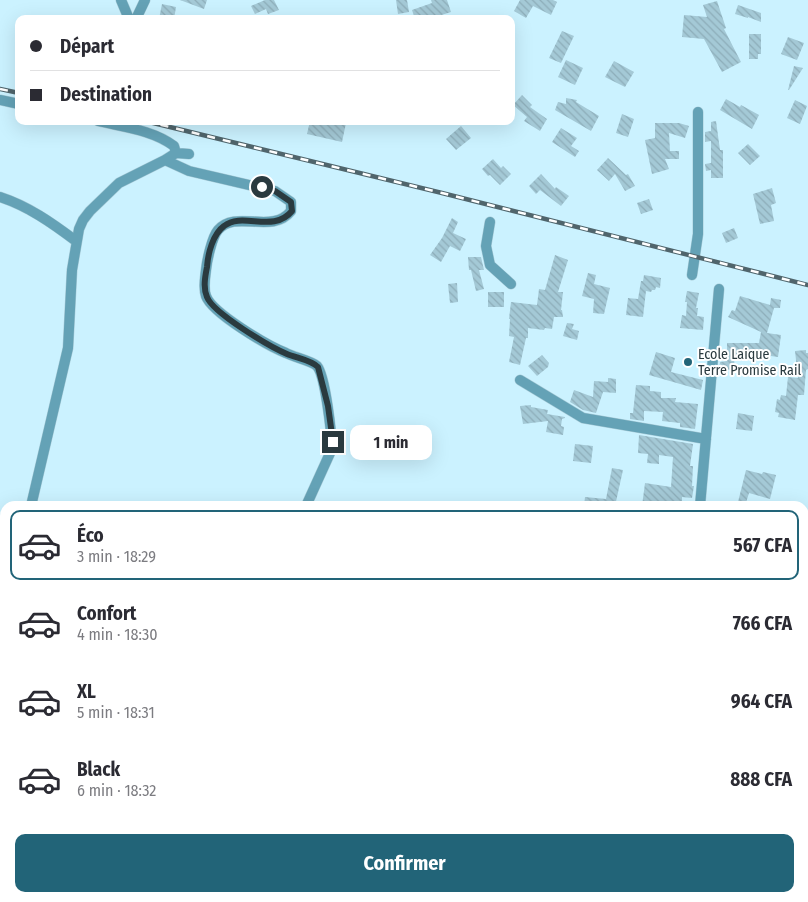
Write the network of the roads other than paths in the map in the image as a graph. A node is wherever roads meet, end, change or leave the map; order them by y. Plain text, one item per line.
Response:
1 (121, 0) edge
2 (145, 0) edge
3 (127, 15) edge
4 (138, 15) edge
5 (0, 100) edge
6 (15, 103) edge
7 (698, 112) dead end
8 (131, 125) edge
9 (176, 152) junction
10 (189, 154) dead end
11 (165, 160) junction
12 (0, 197) edge
13 (490, 222) dead end
14 (76, 240) junction
15 (692, 275) dead end
16 (511, 284) dead end
17 (719, 289) dead end
18 (520, 380) dead end
19 (706, 440) junction
20 (32, 501) edge
21 (308, 501) edge
22 (700, 501) edge

1 - 3 street
2 - 4 street
5 - 6 street
7 - 15 street
8 - 9 street
9 - 10 street
9 - 11 street
11 - 14 street
11 - 21 street
12 - 14 street
13 - 16 street
14 - 20 street
17 - 19 street
18 - 19 street
19 - 22 street

